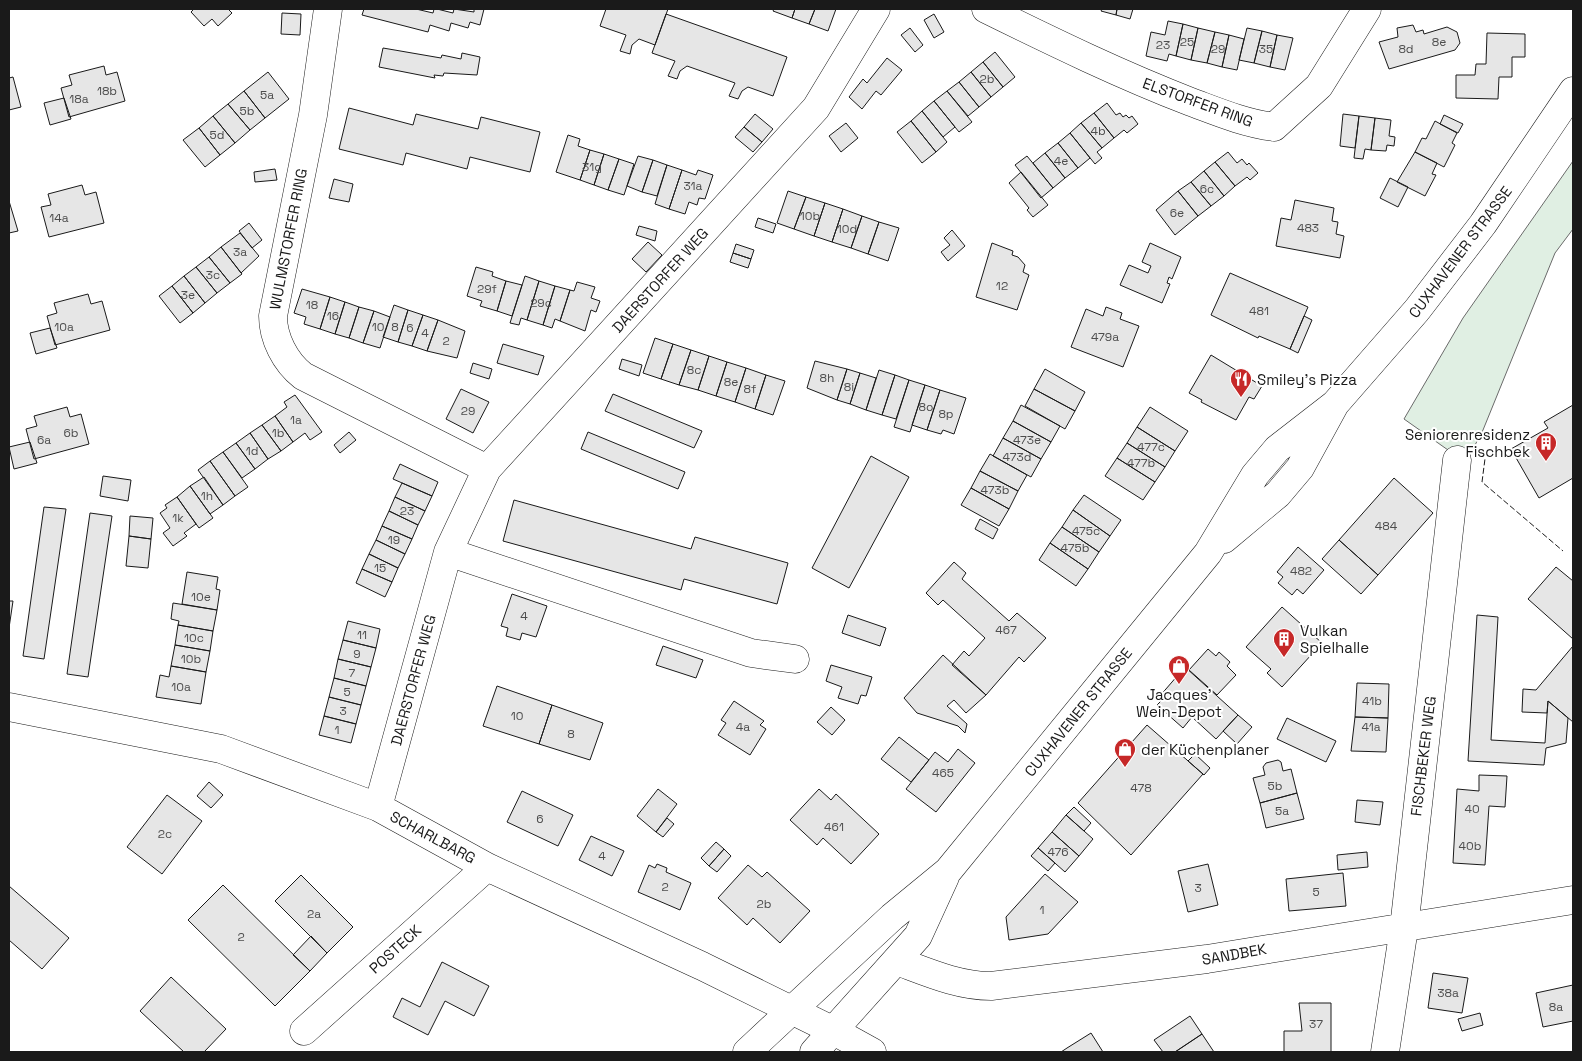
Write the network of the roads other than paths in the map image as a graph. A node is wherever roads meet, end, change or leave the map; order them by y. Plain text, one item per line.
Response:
1 (328, 9) edge
2 (876, 9) edge
3 (986, 9) edge
4 (1367, 9) edge
5 (1573, 91) edge
6 (1458, 460) dead end
7 (486, 469) junction
8 (448, 552) junction
9 (795, 659) dead end
10 (9, 707) edge
11 (378, 807) junction
12 (487, 867) junction
13 (948, 871) junction
14 (1573, 900) edge
15 (1404, 928) junction
16 (897, 961) junction
17 (791, 1009) junction
18 (304, 1031) dead end
19 (834, 1031) junction
20 (747, 1052) edge
21 (814, 1052) edge
22 (872, 1052) edge
23 (1385, 1052) edge

1 - 7 street, WULMSTORFER RING
2 - 7 street, DAERSTORFER WEG
3 - 4 street, ELSTORFER RING
5 - 13 street, CUXHAVENER STRASSE
6 - 15 street, FISCHBEKER WEG
7 - 8 street, DAERSTORFER WEG
8 - 9 street
8 - 11 street, DAERSTORFER WEG
10 - 11 street, SCHARLBARG
11 - 12 street, SCHARLBARG
12 - 17 street, SCHARLBARG
12 - 18 street, POSTECK
13 - 16 street, CUXHAVENER STRASSE
13 - 17 street, CUXHAVENER STRASSE
14 - 15 street, SANDBEK
15 - 16 street, SANDBEK
15 - 23 street, FISCHBEKER WEG
16 - 19 street, CUXHAVENER STRASSE
17 - 19 street, SCHARLBARG
17 - 20 street, CUXHAVENER STRASSE
19 - 21 street, CUXHAVENER STRASSE
19 - 22 street, SCHARLBARG

